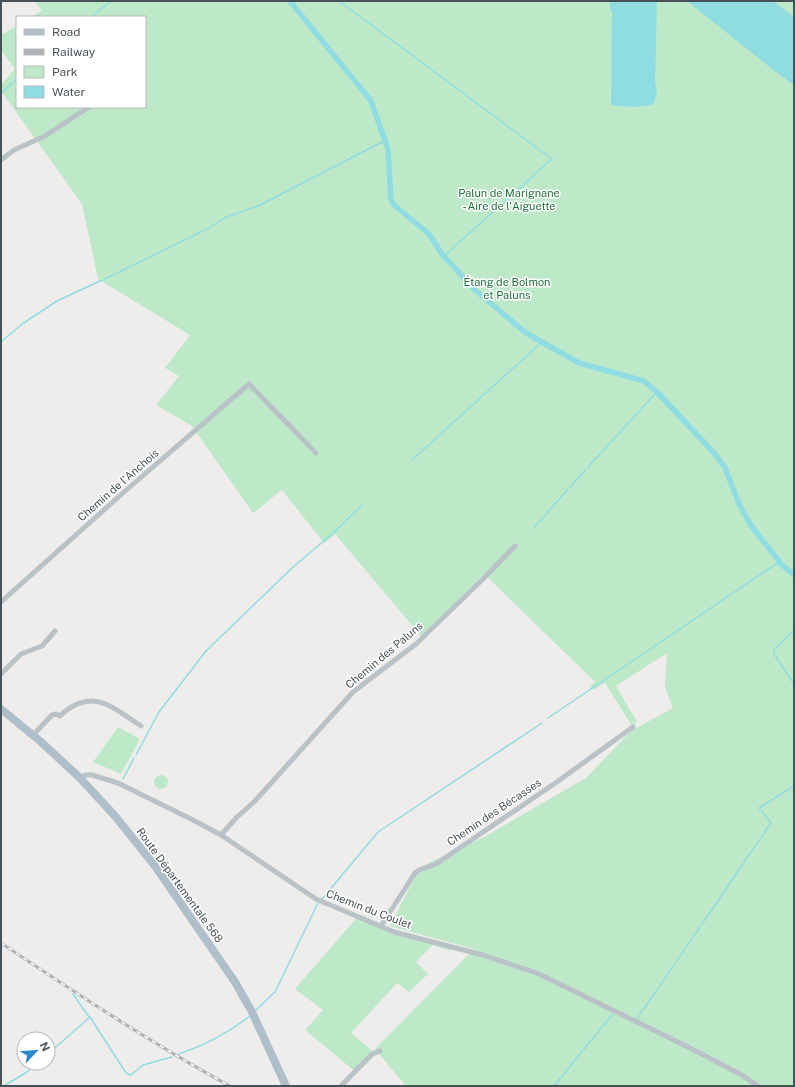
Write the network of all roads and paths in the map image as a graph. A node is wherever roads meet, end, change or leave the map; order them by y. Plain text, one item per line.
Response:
1 (87, 108) edge
2 (1, 160) edge
3 (316, 453) dead end
4 (515, 546) dead end
5 (1, 602) edge
6 (55, 632) dead end
7 (1, 674) edge
8 (1, 710) edge
9 (141, 726) dead end
10 (633, 727) dead end
11 (33, 735) junction
12 (80, 778) junction
13 (220, 835) junction
14 (381, 926) junction
15 (380, 1051) dead end
16 (286, 1086) edge
17 (341, 1086) edge
18 (758, 1086) edge

1 - 2 street
3 - 5 street, Chemin de l'Anchois
4 - 13 street, Chemin des Paluns
6 - 7 street
8 - 11 main road, Route Départementale 568
9 - 11 street
10 - 14 street, Chemin des Bécasses
11 - 12 main road, Route Départementale 568
12 - 13 street, Chemin du Coulet
12 - 16 main road, Route Départementale 568
13 - 14 street, Chemin du Coulet
14 - 18 street, Chemin du Coulet
15 - 17 street

